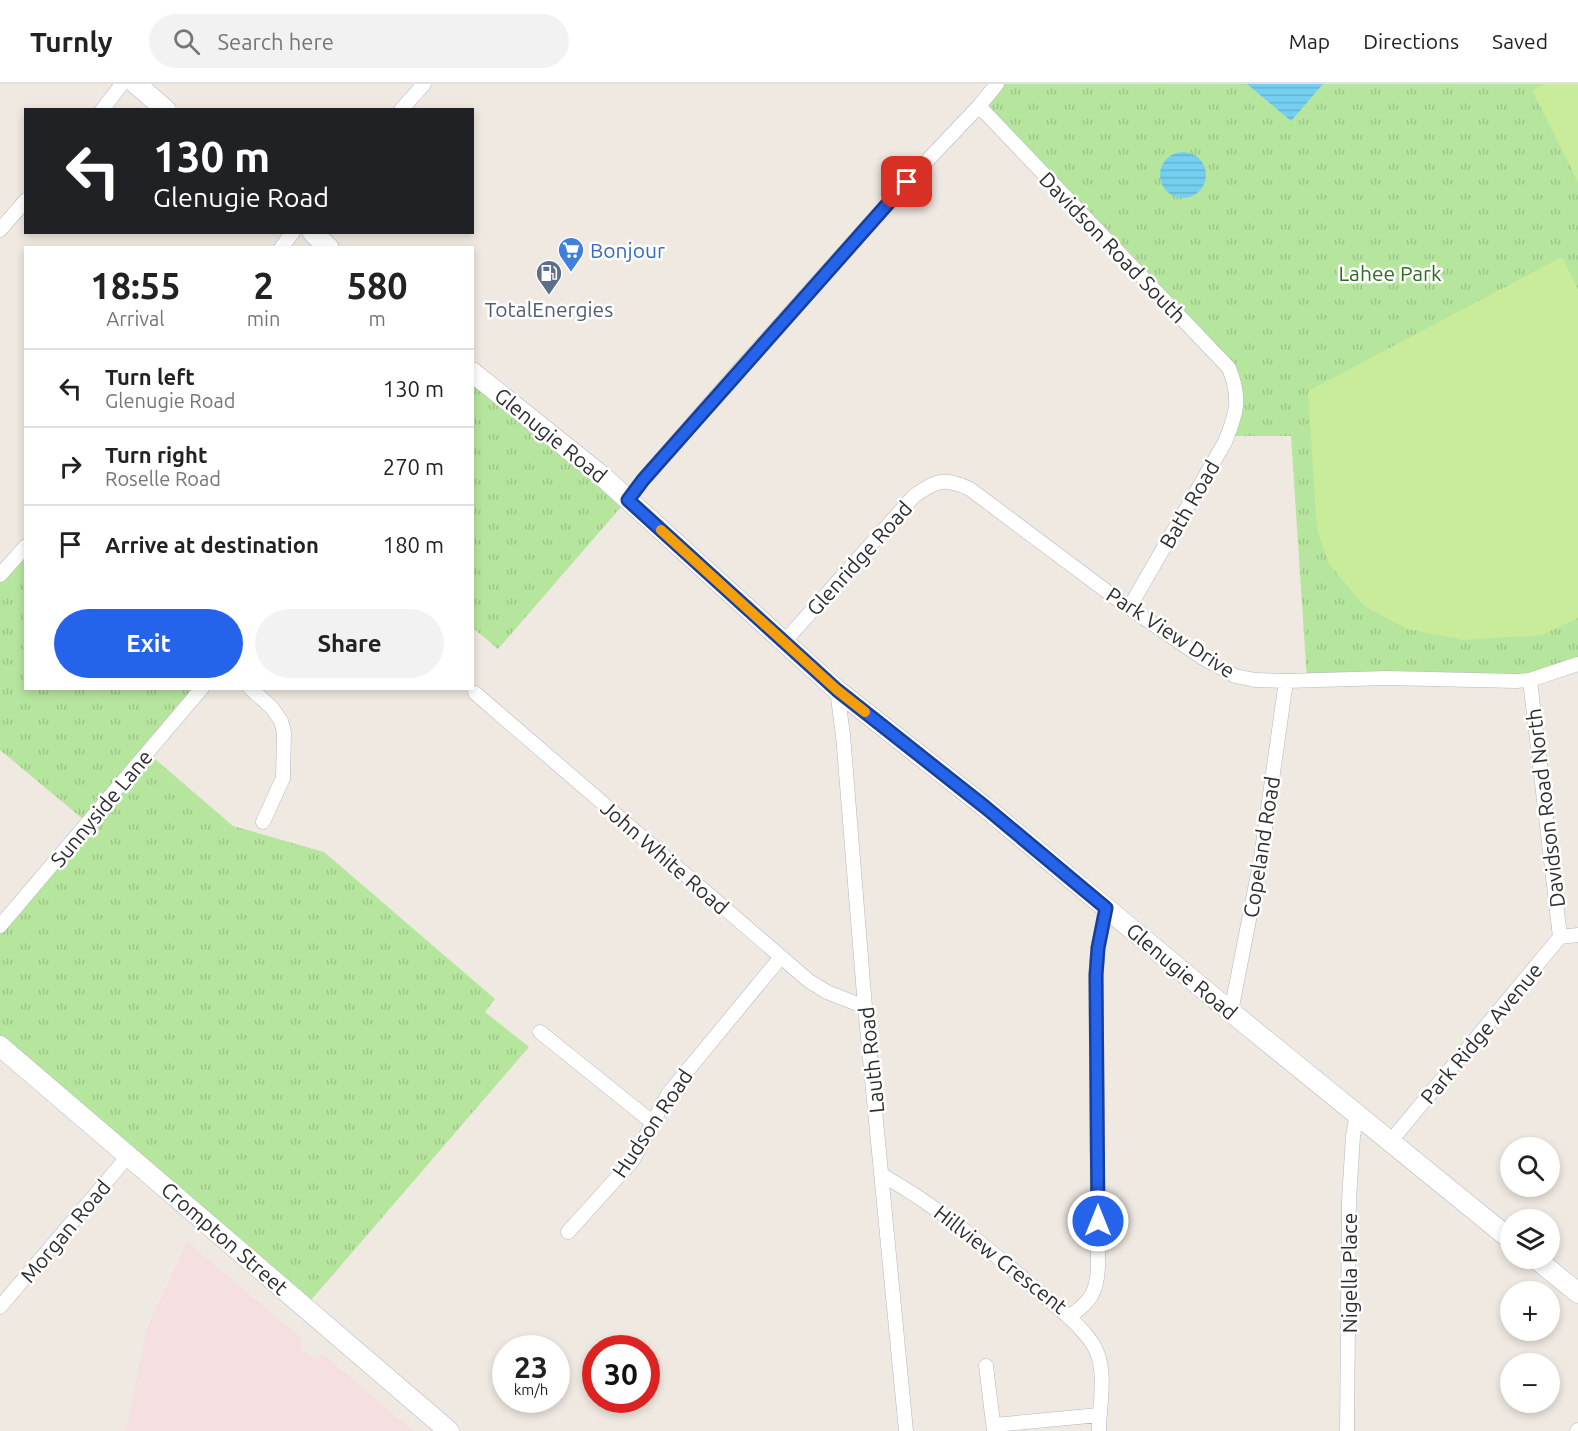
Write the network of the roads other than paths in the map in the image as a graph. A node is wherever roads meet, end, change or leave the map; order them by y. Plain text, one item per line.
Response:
1 (122, 84) edge
2 (136, 84) edge
3 (424, 84) edge
4 (997, 84) edge
5 (979, 106) junction
6 (104, 108) edge
7 (164, 108) edge
8 (403, 108) edge
9 (24, 202) edge
10 (0, 230) edge
11 (314, 234) edge
12 (327, 246) edge
13 (474, 375) edge
14 (1237, 394) joint
15 (940, 481) joint
16 (628, 500) junction
17 (24, 548) edge
18 (0, 575) edge
19 (1129, 608) junction
20 (784, 642) junction
21 (1578, 664) edge
22 (1530, 680) junction
23 (1286, 681) junction
24 (200, 690) edge
25 (252, 690) edge
26 (837, 690) junction
27 (475, 693) dead end
28 (263, 822) dead end
29 (1106, 908) junction
30 (0, 926) edge
31 (1578, 935) edge
32 (1560, 937) junction
33 (781, 957) junction
34 (866, 1007) junction
35 (1231, 1012) junction
36 (540, 1032) dead end
37 (0, 1046) edge
38 (1357, 1114) junction
39 (652, 1122) junction
40 (1390, 1142) junction
41 (129, 1155) junction
42 (882, 1175) junction
43 (1500, 1231) edge
44 (568, 1232) dead end
45 (1549, 1269) edge
46 (1578, 1293) edge
47 (0, 1307) edge
48 (1069, 1317) junction
49 (986, 1366) dead end
50 (1099, 1415) junction
51 (994, 1428) edge
52 (449, 1431) edge
53 (906, 1431) edge
54 (1099, 1431) edge
55 (1347, 1431) edge

1 - 6 street
2 - 7 street
3 - 8 street
4 - 5 street
5 - 14 street, Davidson Road South
5 - 16 street
9 - 10 street
11 - 12 street
13 - 16 street, Glenugie Road
14 - 19 street, Bath Road
15 - 19 street, Park View Drive
15 - 20 street, Glenridge Road
16 - 20 street, Glenugie Road
17 - 18 street
19 - 23 street, Park View Drive
20 - 26 street, Glenugie Road
21 - 22 street, Park View Drive
22 - 23 street, Park View Drive
22 - 32 street, Davidson Road North
23 - 35 street, Copeland Road
24 - 30 street, Sunnyside Lane
25 - 28 street
26 - 29 street, Glenugie Road
26 - 34 street, Lauth Road
27 - 33 street, John White Road
29 - 35 street, Glenugie Road
29 - 48 street, Hillview Crescent
31 - 32 street
32 - 40 street, Park Ridge Avenue
33 - 34 street, John White Road
33 - 39 street, Hudson Road
34 - 42 street, Lauth Road
35 - 38 street, Glenugie Road
36 - 39 street
37 - 41 street, Crompton Street
38 - 40 street, Glenugie Road
38 - 55 street, Nigella Place
39 - 44 street, Hudson Road
40 - 43 street, Glenugie Road
41 - 47 street, Morgan Road
41 - 52 street, Crompton Street
42 - 48 street, Hillview Crescent
42 - 53 street, Lauth Road
45 - 46 street
48 - 50 street
49 - 51 street
50 - 51 street
50 - 54 street

